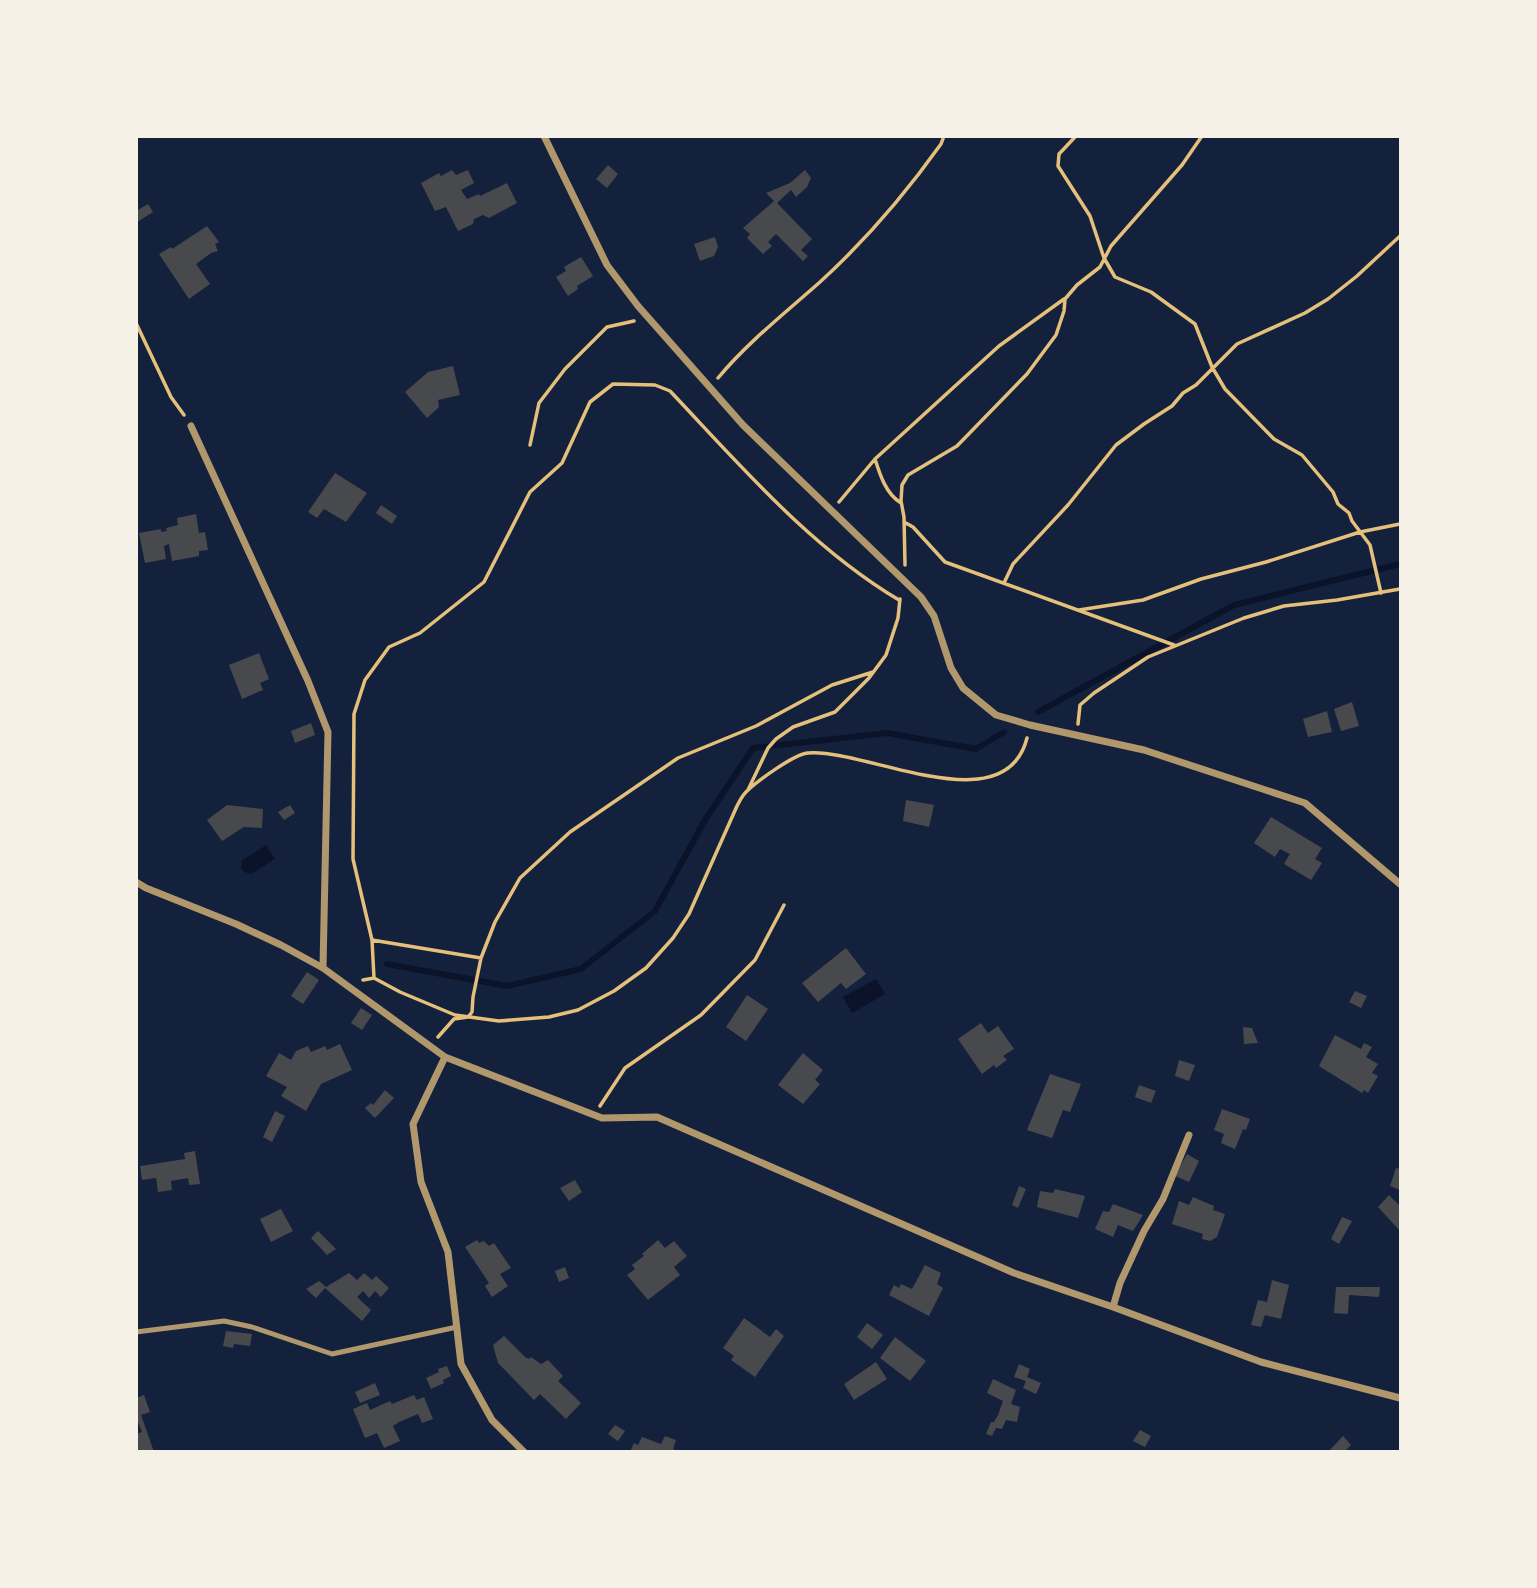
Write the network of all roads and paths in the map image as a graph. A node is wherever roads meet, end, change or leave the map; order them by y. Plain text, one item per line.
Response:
1 (544, 136) edge
2 (944, 136) edge
3 (1076, 136) edge
4 (1202, 136) edge
5 (1401, 236) edge
6 (1104, 258) junction
7 (1065, 299) junction
8 (648, 318) junction
9 (136, 323) edge
10 (1212, 367) junction
11 (710, 388) junction
12 (191, 426) joint
13 (530, 445) dead end
14 (875, 459) junction
15 (901, 503) junction
16 (832, 512) junction
17 (904, 522) junction
18 (1401, 524) edge
19 (1360, 532) junction
20 (905, 582) junction
21 (1004, 583) junction
22 (1401, 589) edge
23 (1381, 593) junction
24 (899, 600) junction
25 (1079, 610) junction
26 (1177, 646) junction
27 (874, 671) junction
28 (1030, 725) junction
29 (1077, 736) junction
30 (747, 791) junction
31 (136, 882) edge
32 (1401, 884) edge
33 (784, 905) dead end
34 (372, 940) junction
35 (481, 958) junction
36 (323, 968) junction
37 (373, 978) junction
38 (344, 983) junction
39 (468, 1017) junction
40 (432, 1048) junction
41 (444, 1057) junction
42 (594, 1116) junction
43 (1189, 1135) dead end
44 (1113, 1307) junction
45 (457, 1327) junction
46 (136, 1332) edge
47 (1401, 1398) edge
48 (524, 1451) edge

1 - 8 street
2 - 11 path
3 - 6 path
4 - 6 path
5 - 10 path
6 - 7 path
6 - 10 path
7 - 14 path
7 - 15 path
8 - 11 street
8 - 13 path
9 - 12 path
10 - 19 path
10 - 21 path
11 - 16 street
12 - 36 street
14 - 15 path
14 - 16 path
15 - 17 path
16 - 20 street
17 - 20 path
17 - 21 path
18 - 19 path
19 - 23 path
19 - 25 path
20 - 24 path
20 - 28 street
21 - 25 path
22 - 23 path
23 - 26 path
24 - 27 path
24 - 34 path
25 - 26 path
26 - 29 path
27 - 30 path
27 - 35 path
28 - 29 street
28 - 30 path
29 - 32 street
30 - 39 path
31 - 36 street
33 - 42 path
34 - 35 path
34 - 37 path
35 - 39 path
36 - 38 street
37 - 38 path
37 - 39 path
38 - 40 street
39 - 40 path
40 - 41 street
41 - 42 street
41 - 45 street
42 - 44 street
43 - 44 street
44 - 47 street
45 - 46 lane
45 - 48 street

